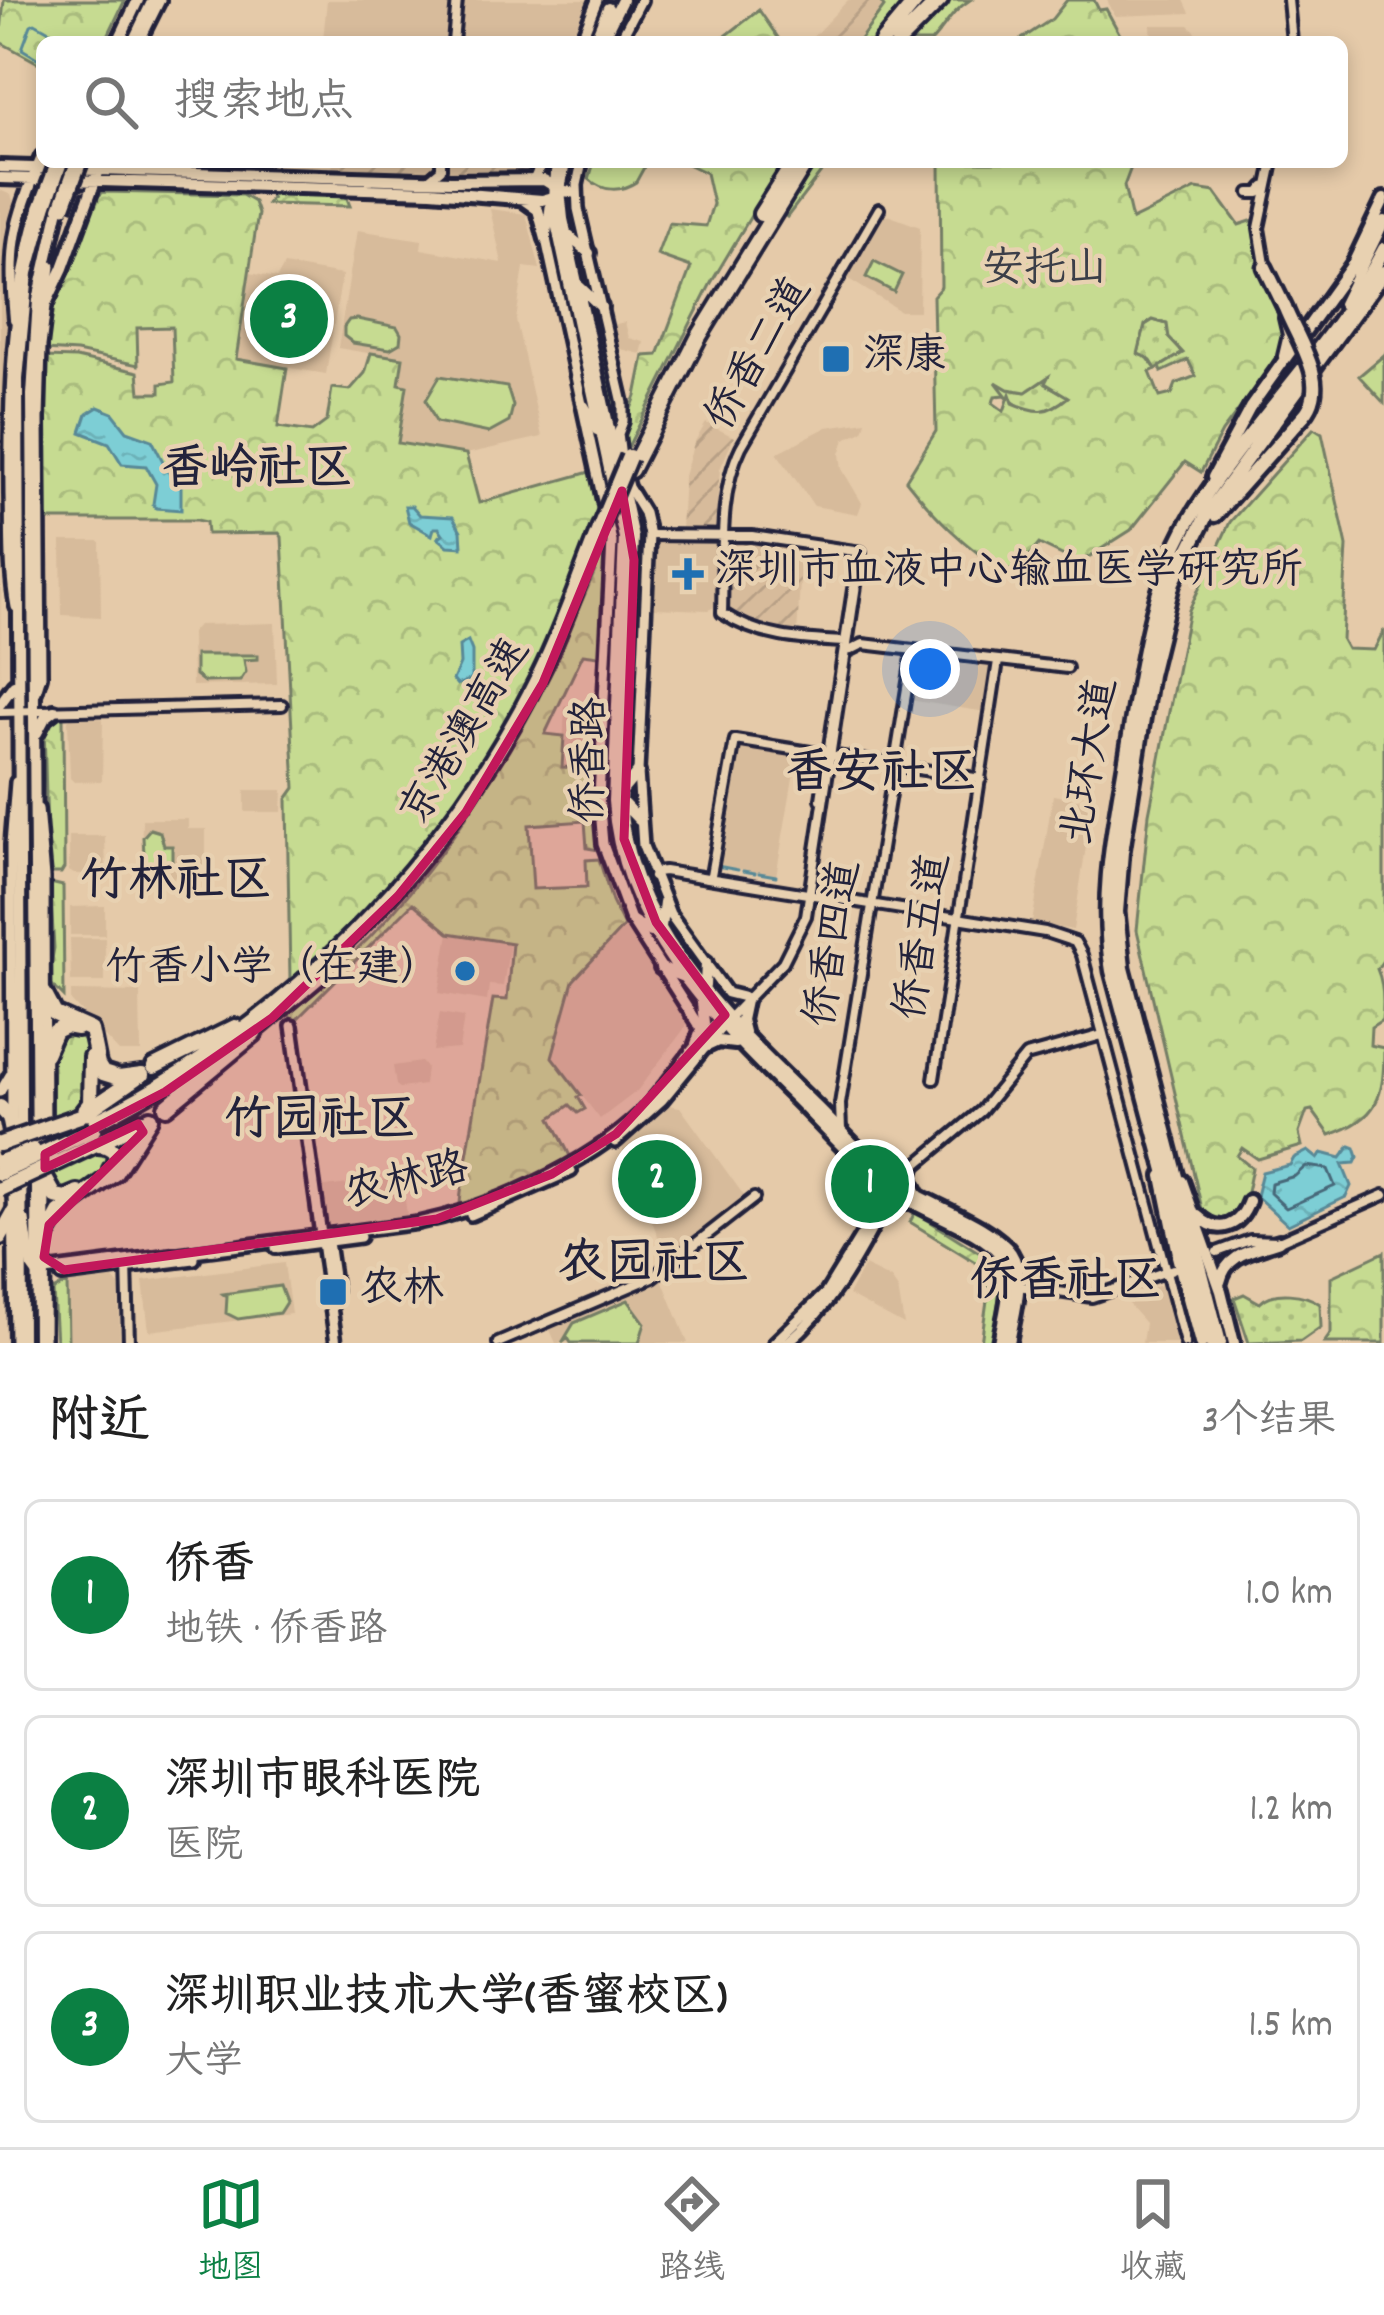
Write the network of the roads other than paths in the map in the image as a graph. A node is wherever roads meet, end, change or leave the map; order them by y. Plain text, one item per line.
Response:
1 (457, 0) edge
2 (597, 0) edge
3 (618, 0) edge
4 (641, 0) edge
5 (914, 0) edge
6 (927, 0) edge
7 (940, 0) edge
8 (1288, 0) edge
9 (134, 2) edge
10 (156, 3) edge
11 (118, 36) edge
12 (138, 36) edge
13 (139, 36) edge
14 (454, 36) edge
15 (582, 36) edge
16 (601, 36) edge
17 (622, 36) edge
18 (886, 36) edge
19 (900, 36) edge
20 (902, 36) edge
21 (1291, 36) edge
22 (36, 164) edge
23 (36, 165) edge
24 (0, 167) edge
25 (36, 168) edge
26 (58, 168) edge
27 (75, 168) edge
28 (439, 168) edge
29 (442, 168) edge
30 (539, 168) edge
31 (560, 168) edge
32 (581, 168) edge
33 (790, 168) edge
34 (802, 168) edge
35 (1272, 168) edge
36 (101, 169) edge
37 (0, 178) edge
38 (512, 179) junction
39 (428, 180) junction
40 (534, 180) junction
41 (111, 181) junction
42 (451, 181) junction
43 (1269, 181) junction
44 (555, 190) junction
45 (576, 193) junction
46 (1250, 193) dead end
47 (90, 198) junction
48 (505, 198) junction
49 (520, 199) junction
50 (1384, 199) edge
51 (52, 208) junction
52 (879, 209) dead end
53 (19, 213) junction
54 (1384, 221) edge
55 (566, 231) junction
56 (546, 239) junction
57 (1384, 248) edge
58 (589, 253) junction
59 (1265, 267) junction
60 (1384, 272) edge
61 (578, 284) junction
62 (601, 307) junction
63 (44, 313) junction
64 (1317, 317) junction
65 (15, 319) junction
66 (33, 356) junction
67 (1278, 368) junction
68 (1284, 392) junction
69 (32, 395) junction
70 (11, 398) junction
71 (584, 406) junction
72 (18, 436) junction
73 (39, 439) junction
74 (603, 440) junction
75 (630, 464) junction
76 (1198, 506) junction
77 (600, 535) junction
78 (649, 535) junction
79 (725, 535) junction
80 (861, 552) junction
81 (39, 565) junction
82 (648, 572) junction
83 (1173, 582) junction
84 (632, 588) junction
85 (34, 597) junction
86 (17, 620) junction
87 (609, 622) junction
88 (853, 625) junction
89 (625, 638) junction
90 (844, 642) junction
91 (880, 645) junction
92 (913, 651) junction
93 (848, 659) junction
94 (644, 661) junction
95 (998, 661) junction
96 (17, 664) junction
97 (1067, 668) dead end
98 (618, 691) junction
99 (35, 705) junction
100 (282, 705) dead end
101 (0, 707) edge
102 (188, 707) junction
103 (605, 708) junction
104 (18, 709) junction
105 (54, 710) junction
106 (35, 736) junction
107 (830, 756) junction
108 (895, 765) junction
109 (18, 771) junction
110 (638, 772) junction
111 (981, 779) junction
112 (621, 797) junction
113 (36, 801) junction
114 (639, 820) junction
115 (5, 847) edge
116 (648, 865) junction
117 (812, 874) junction
118 (711, 875) junction
119 (653, 877) junction
120 (790, 889) junction
121 (809, 892) junction
122 (828, 895) junction
123 (664, 903) junction
124 (873, 903) junction
125 (805, 915) junction
126 (960, 916) junction
127 (631, 920) junction
128 (659, 934) junction
129 (706, 963) junction
130 (661, 968) junction
131 (686, 979) junction
132 (19, 980) junction
133 (44, 993) junction
134 (703, 994) junction
135 (280, 999) junction
136 (744, 999) junction
137 (272, 1018) junction
138 (723, 1020) junction
139 (70, 1023) junction
140 (292, 1026) dead end
141 (12, 1029) junction
142 (38, 1031) junction
143 (702, 1031) junction
144 (1102, 1035) junction
145 (92, 1040) junction
146 (744, 1042) junction
147 (700, 1046) junction
148 (45, 1054) junction
149 (12, 1064) junction
150 (147, 1071) junction
151 (934, 1079) dead end
152 (0, 1092) edge
153 (840, 1104) junction
154 (0, 1107) edge
155 (817, 1107) junction
156 (158, 1112) junction
157 (90, 1121) junction
158 (842, 1131) junction
159 (12, 1132) junction
160 (0, 1144) edge
161 (1160, 1152) junction
162 (0, 1162) edge
163 (913, 1167) junction
164 (874, 1169) junction
165 (0, 1173) edge
166 (45, 1178) junction
167 (892, 1185) junction
168 (0, 1189) edge
169 (83, 1192) junction
170 (1384, 1195) edge
171 (916, 1199) junction
172 (1249, 1201) dead end
173 (16, 1206) junction
174 (1189, 1207) junction
175 (877, 1212) junction
176 (0, 1237) edge
177 (353, 1238) junction
178 (45, 1239) junction
179 (324, 1240) junction
180 (1274, 1240) junction
181 (298, 1245) junction
182 (0, 1247) edge
183 (1217, 1252) dead end
184 (44, 1257) junction
185 (14, 1264) junction
186 (1173, 1265) junction
187 (127, 1266) junction
188 (329, 1269) junction
189 (74, 1271) junction
190 (41, 1275) junction
191 (1018, 1286) junction
192 (1221, 1291) junction
193 (44, 1299) junction
194 (15, 1310) joint
195 (44, 1325) joint
196 (1227, 1340) edge
197 (20, 1342) edge
198 (41, 1343) edge
199 (127, 1343) edge
200 (339, 1343) edge
201 (498, 1343) edge
202 (508, 1343) edge
203 (774, 1343) edge
204 (787, 1343) edge
205 (999, 1343) edge
206 (1009, 1343) edge
207 (1185, 1343) edge
208 (1199, 1343) edge
209 (1211, 1343) edge

1 - 14 street
2 - 15 main road
3 - 16 main road
4 - 17 main road
5 - 18 highway
6 - 19 highway
7 - 20 highway
8 - 21 street
9 - 11 main road
10 - 12 main road
10 - 13 main road
22 - 24 main road
23 - 37 main road
25 - 53 main road
26 - 51 main road, bridge
27 - 51 main road, bridge
28 - 39 street
29 - 42 street
30 - 40 main road
31 - 44 main road, 侨香路
32 - 45 main road
33 - 75 highway, 京港澳高速
34 - 75 highway, 京港澳高速
35 - 43 street
36 - 39 main road
36 - 41 main road
36 - 47 main road
37 - 53 main road
38 - 40 main road
38 - 42 main road
38 - 48 main road
39 - 42 main road
40 - 44 main road
41 - 47 main road
41 - 48 main road
43 - 46 street
43 - 59 street
44 - 45 main road
44 - 49 main road
44 - 55 main road, 侨香路
44 - 56 main road
44 - 74 main road, 侨香路
45 - 58 main road
47 - 63 main road
48 - 49 main road
49 - 56 main road
50 - 64 main road
51 - 63 main road
51 - 65 main road
51 - 66 main road
51 - 72 main road
52 - 79 street, 侨香二道
53 - 65 main road
54 - 68 main road
55 - 58 main road
55 - 61 main road, 侨香路
56 - 71 main road
57 - 68 highway, 北环大道
58 - 62 main road
59 - 64 street
59 - 67 street
59 - 83 highway, bridge
60 - 83 highway, 北环大道
61 - 62 main road
61 - 84 main road, 侨香路
62 - 78 main road
63 - 66 main road
63 - 73 main road
64 - 67 main road
65 - 70 main road
66 - 69 main road
67 - 76 main road
68 - 76 highway, 北环大道
69 - 73 main road
69 - 85 main road
70 - 72 main road
70 - 86 main road
71 - 74 main road
71 - 87 main road
72 - 86 main road
73 - 81 main road
74 - 89 main road, 侨香路
75 - 77 highway, 京港澳高速, bridge
76 - 161 highway, 北环大道
77 - 135 highway, 京港澳高速
77 - 137 highway, 京港澳高速
78 - 79 street
78 - 82 main road
79 - 80 street
79 - 90 street, 侨香二道
80 - 88 street
80 - 90 street
81 - 85 main road
81 - 99 main road
82 - 84 main road
82 - 94 main road
83 - 174 highway, 北环大道
84 - 89 main road, 侨香路
85 - 99 main road
86 - 96 main road
87 - 89 main road
87 - 103 main road
88 - 91 street
88 - 93 street
89 - 94 main road
89 - 98 main road, 侨香路
89 - 112 main road, 侨香路
90 - 107 street
91 - 92 street
91 - 93 street
92 - 95 street
92 - 108 street, 侨香四道
93 - 107 street
94 - 110 main road
95 - 97 street
95 - 111 street, 侨香五道
96 - 101 main road
96 - 104 main road
98 - 103 main road
98 - 128 main road, 侨香路
99 - 102 street
99 - 104 street
99 - 105 street
99 - 106 main road
100 - 102 street
101 - 104 street
102 - 105 street
103 - 127 main road
104 - 109 main road
105 - 106 main road
106 - 113 main road
107 - 108 street
107 - 117 street
107 - 118 street
108 - 111 street
108 - 124 street, 侨香四道
109 - 115 main road
109 - 132 main road
110 - 112 main road
110 - 114 main road
111 - 126 street, 侨香五道
112 - 114 main road
112 - 128 main road, 侨香路
113 - 133 main road
113 - 142 main road
114 - 116 main road
115 - 141 main road
116 - 118 street
116 - 119 main road
117 - 120 street
117 - 121 street
117 - 122 street
118 - 120 street
119 - 120 street
119 - 123 main road
120 - 121 street
120 - 125 street
121 - 122 street
121 - 125 street
122 - 124 street
122 - 125 street
123 - 128 main road
123 - 129 main road
124 - 126 street
124 - 153 street, 侨香四道
125 - 136 street
126 - 144 street
126 - 151 street, 侨香五道
127 - 128 main road
127 - 130 main road
128 - 131 main road, 侨香路
128 - 134 main road, 侨香路
129 - 134 main road
129 - 136 main road
130 - 131 main road
130 - 143 main road
131 - 134 main road, 侨香路
132 - 141 main road
132 - 173 main road
133 - 139 highway
133 - 148 main road
134 - 138 main road, 侨香路
134 - 143 main road
135 - 150 highway
135 - 157 highway, 京港澳高速
136 - 138 street
136 - 146 main road
137 - 156 highway
137 - 157 highway, 京港澳高速
138 - 146 main road, 侨香路
138 - 147 main road, 农林路
139 - 145 highway
139 - 148 highway
140 - 179 main road
141 - 149 main road
142 - 148 main road
142 - 190 main road
143 - 147 main road
144 - 163 street
144 - 186 street
145 - 150 highway
145 - 157 highway
146 - 147 main road
146 - 155 main road, 侨香路
146 - 164 main road, 侨香路
147 - 177 main road, 农林路
147 - 179 main road, 农林路
148 - 166 main road
149 - 152 main road
149 - 159 main road
150 - 157 highway
153 - 155 street
153 - 158 street, 侨香四道
154 - 159 highway
155 - 158 main road, 侨香路
156 - 157 highway
156 - 169 highway
157 - 160 highway, bridge
157 - 162 highway, 京港澳高速, bridge
157 - 165 highway, 京港澳高速, bridge
157 - 168 highway, bridge
157 - 169 highway
158 - 164 main road, 侨香路
159 - 173 main road
161 - 186 main road
161 - 209 highway, 北环大道
163 - 164 main road
163 - 167 street
163 - 171 main road
164 - 167 main road, 侨香路
164 - 175 main road
166 - 169 highway
166 - 178 main road
167 - 171 main road, 侨香路
167 - 175 main road
169 - 178 highway
170 - 180 street
171 - 175 main road
171 - 191 main road, 侨香路
171 - 205 main road, 侨香路
172 - 174 main road
173 - 176 highway
173 - 185 main road
173 - 190 main road
173 - 197 main road
174 - 192 main road
174 - 196 highway, 北环大道
175 - 203 main road
175 - 204 main road
177 - 179 main road, 农林路
177 - 188 main road
178 - 184 main road
179 - 181 main road, 农林路
179 - 187 main road, 农林路
179 - 188 main road
180 - 183 street
180 - 192 main road
181 - 187 main road, 农林路
181 - 188 main road
182 - 185 main road
184 - 189 main road
184 - 190 main road
185 - 194 main road
186 - 191 street
186 - 207 street
186 - 208 highway
187 - 189 main road, 农林路
187 - 199 street
188 - 200 main road
189 - 190 main road, 农林路
189 - 193 main road
190 - 193 main road
190 - 198 main road
191 - 206 main road
192 - 196 main road
193 - 195 main road
194 - 197 main road
195 - 198 main road
201 - 202 street

